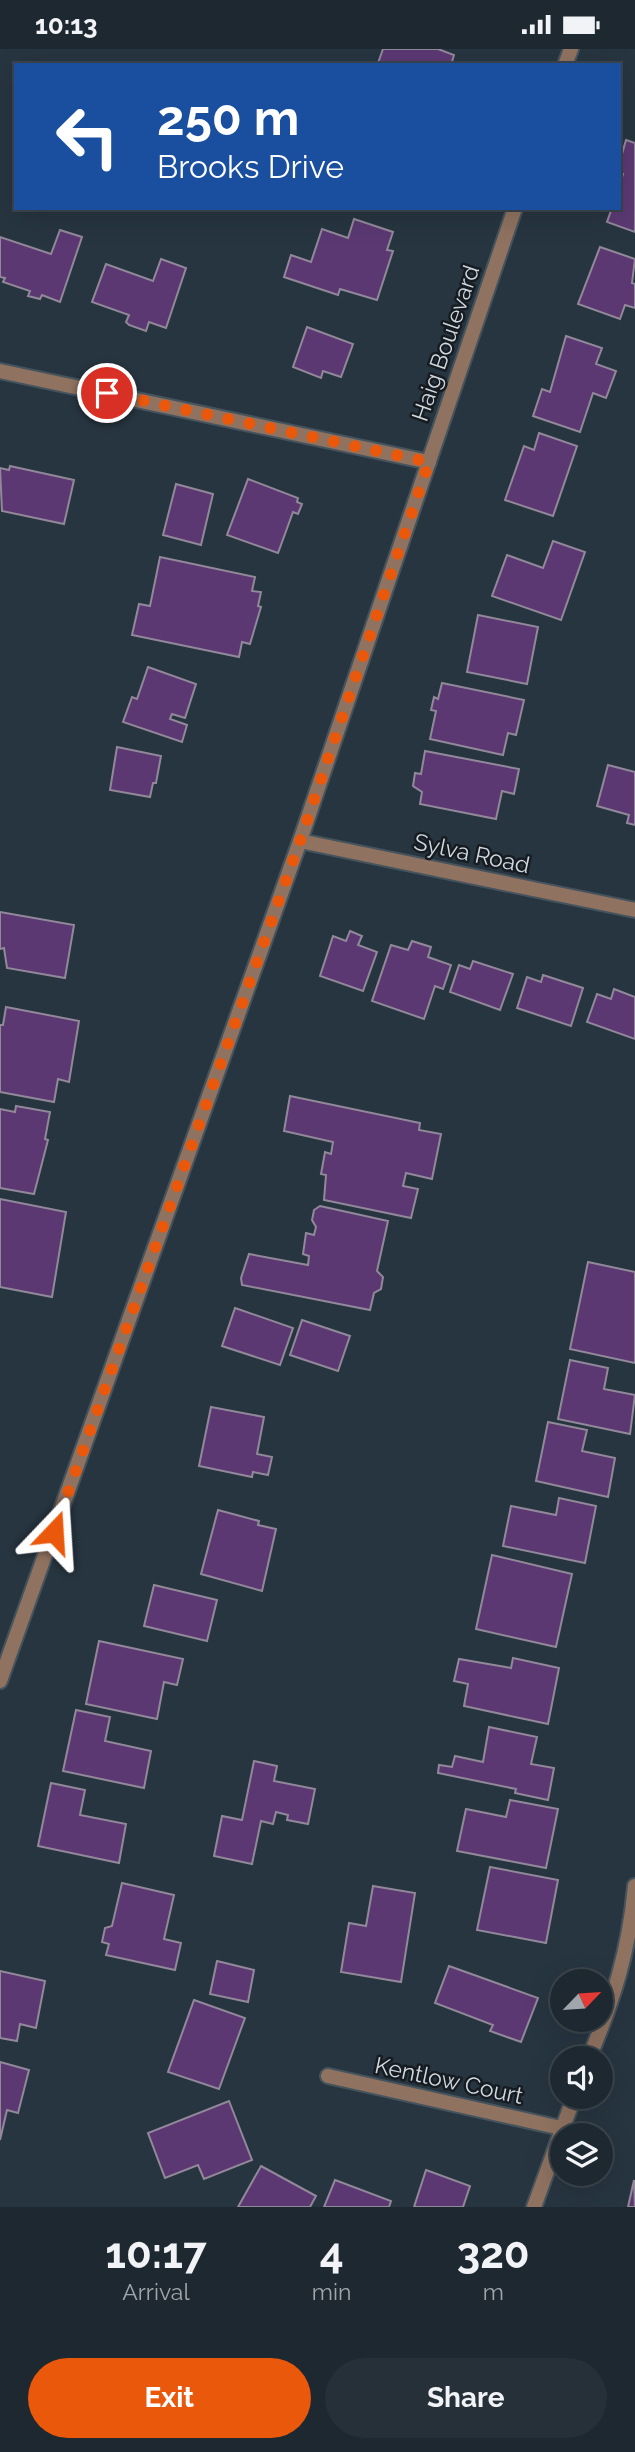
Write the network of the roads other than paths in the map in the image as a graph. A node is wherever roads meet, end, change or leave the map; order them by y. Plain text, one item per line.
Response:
1 (514, 210) edge
2 (0, 371) edge
3 (429, 462) junction
4 (300, 841) junction
5 (635, 910) edge
6 (0, 1681) edge
7 (635, 1886) edge
8 (594, 2046) edge
9 (328, 2076) dead end
10 (550, 2126) edge
11 (550, 2160) edge
12 (534, 2207) edge

1 - 3 street, Haig Boulevard
2 - 3 street
3 - 4 street, Haig Boulevard
4 - 5 street, Sylva Road
4 - 6 street, Haig Boulevard
7 - 8 street
9 - 10 street, Kentlow Court
11 - 12 street

